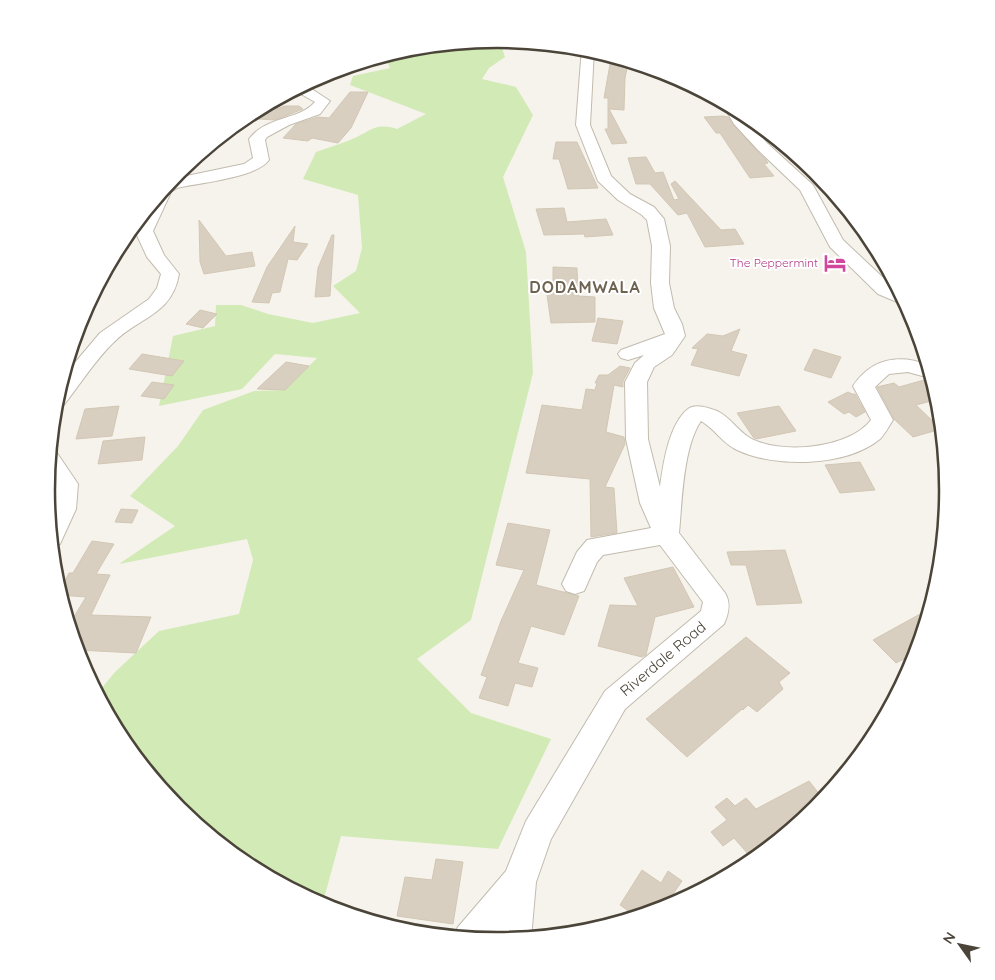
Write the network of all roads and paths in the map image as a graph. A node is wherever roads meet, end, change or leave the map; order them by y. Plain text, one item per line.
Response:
1 (587, 57) edge
2 (306, 91) edge
3 (738, 119) edge
4 (180, 182) edge
5 (153, 212) edge
6 (894, 294) edge
7 (675, 336) junction
8 (628, 354) dead end
9 (924, 370) edge
10 (68, 385) edge
11 (56, 469) edge
12 (56, 508) edge
13 (666, 535) junction
14 (575, 584) dead end
15 (519, 882) junction
16 (475, 932) edge
17 (514, 932) edge

1 - 7 street
2 - 4 street
3 - 6 street
5 - 10 street
7 - 8 street
7 - 13 street, Riverdale Road
9 - 13 street
11 - 12 street
13 - 14 street
13 - 15 street, Riverdale Road
15 - 16 street, Riverdale Road
15 - 17 street

